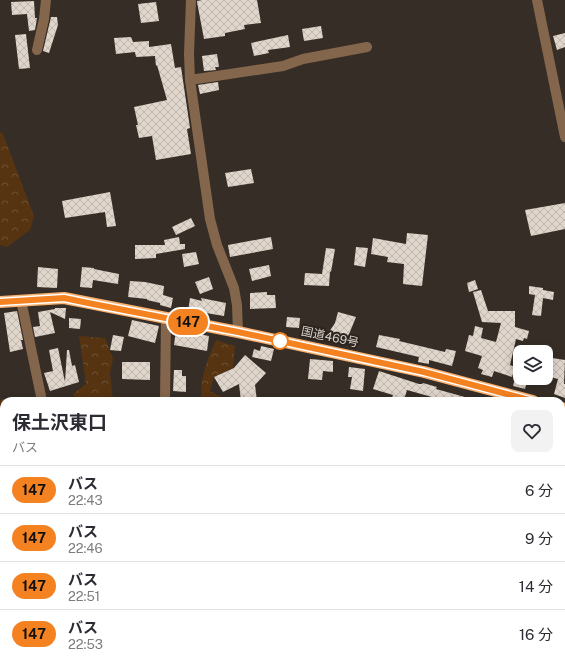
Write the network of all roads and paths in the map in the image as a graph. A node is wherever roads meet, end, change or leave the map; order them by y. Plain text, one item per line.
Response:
1 (46, 0) edge
2 (191, 0) edge
3 (537, 0) edge
4 (368, 47) dead end
5 (37, 50) dead end
6 (190, 80) junction
7 (565, 137) edge
8 (21, 300) junction
9 (0, 302) edge
10 (166, 317) junction
11 (238, 332) junction
12 (41, 397) edge
13 (165, 397) edge
14 (510, 397) edge

1 - 5 street
2 - 6 street
3 - 7 street
4 - 6 street
6 - 11 street
8 - 9 highway, 国道469号
8 - 10 highway, 国道469号
8 - 12 street
10 - 11 highway, 国道469号
10 - 13 street
11 - 14 highway, 国道469号

